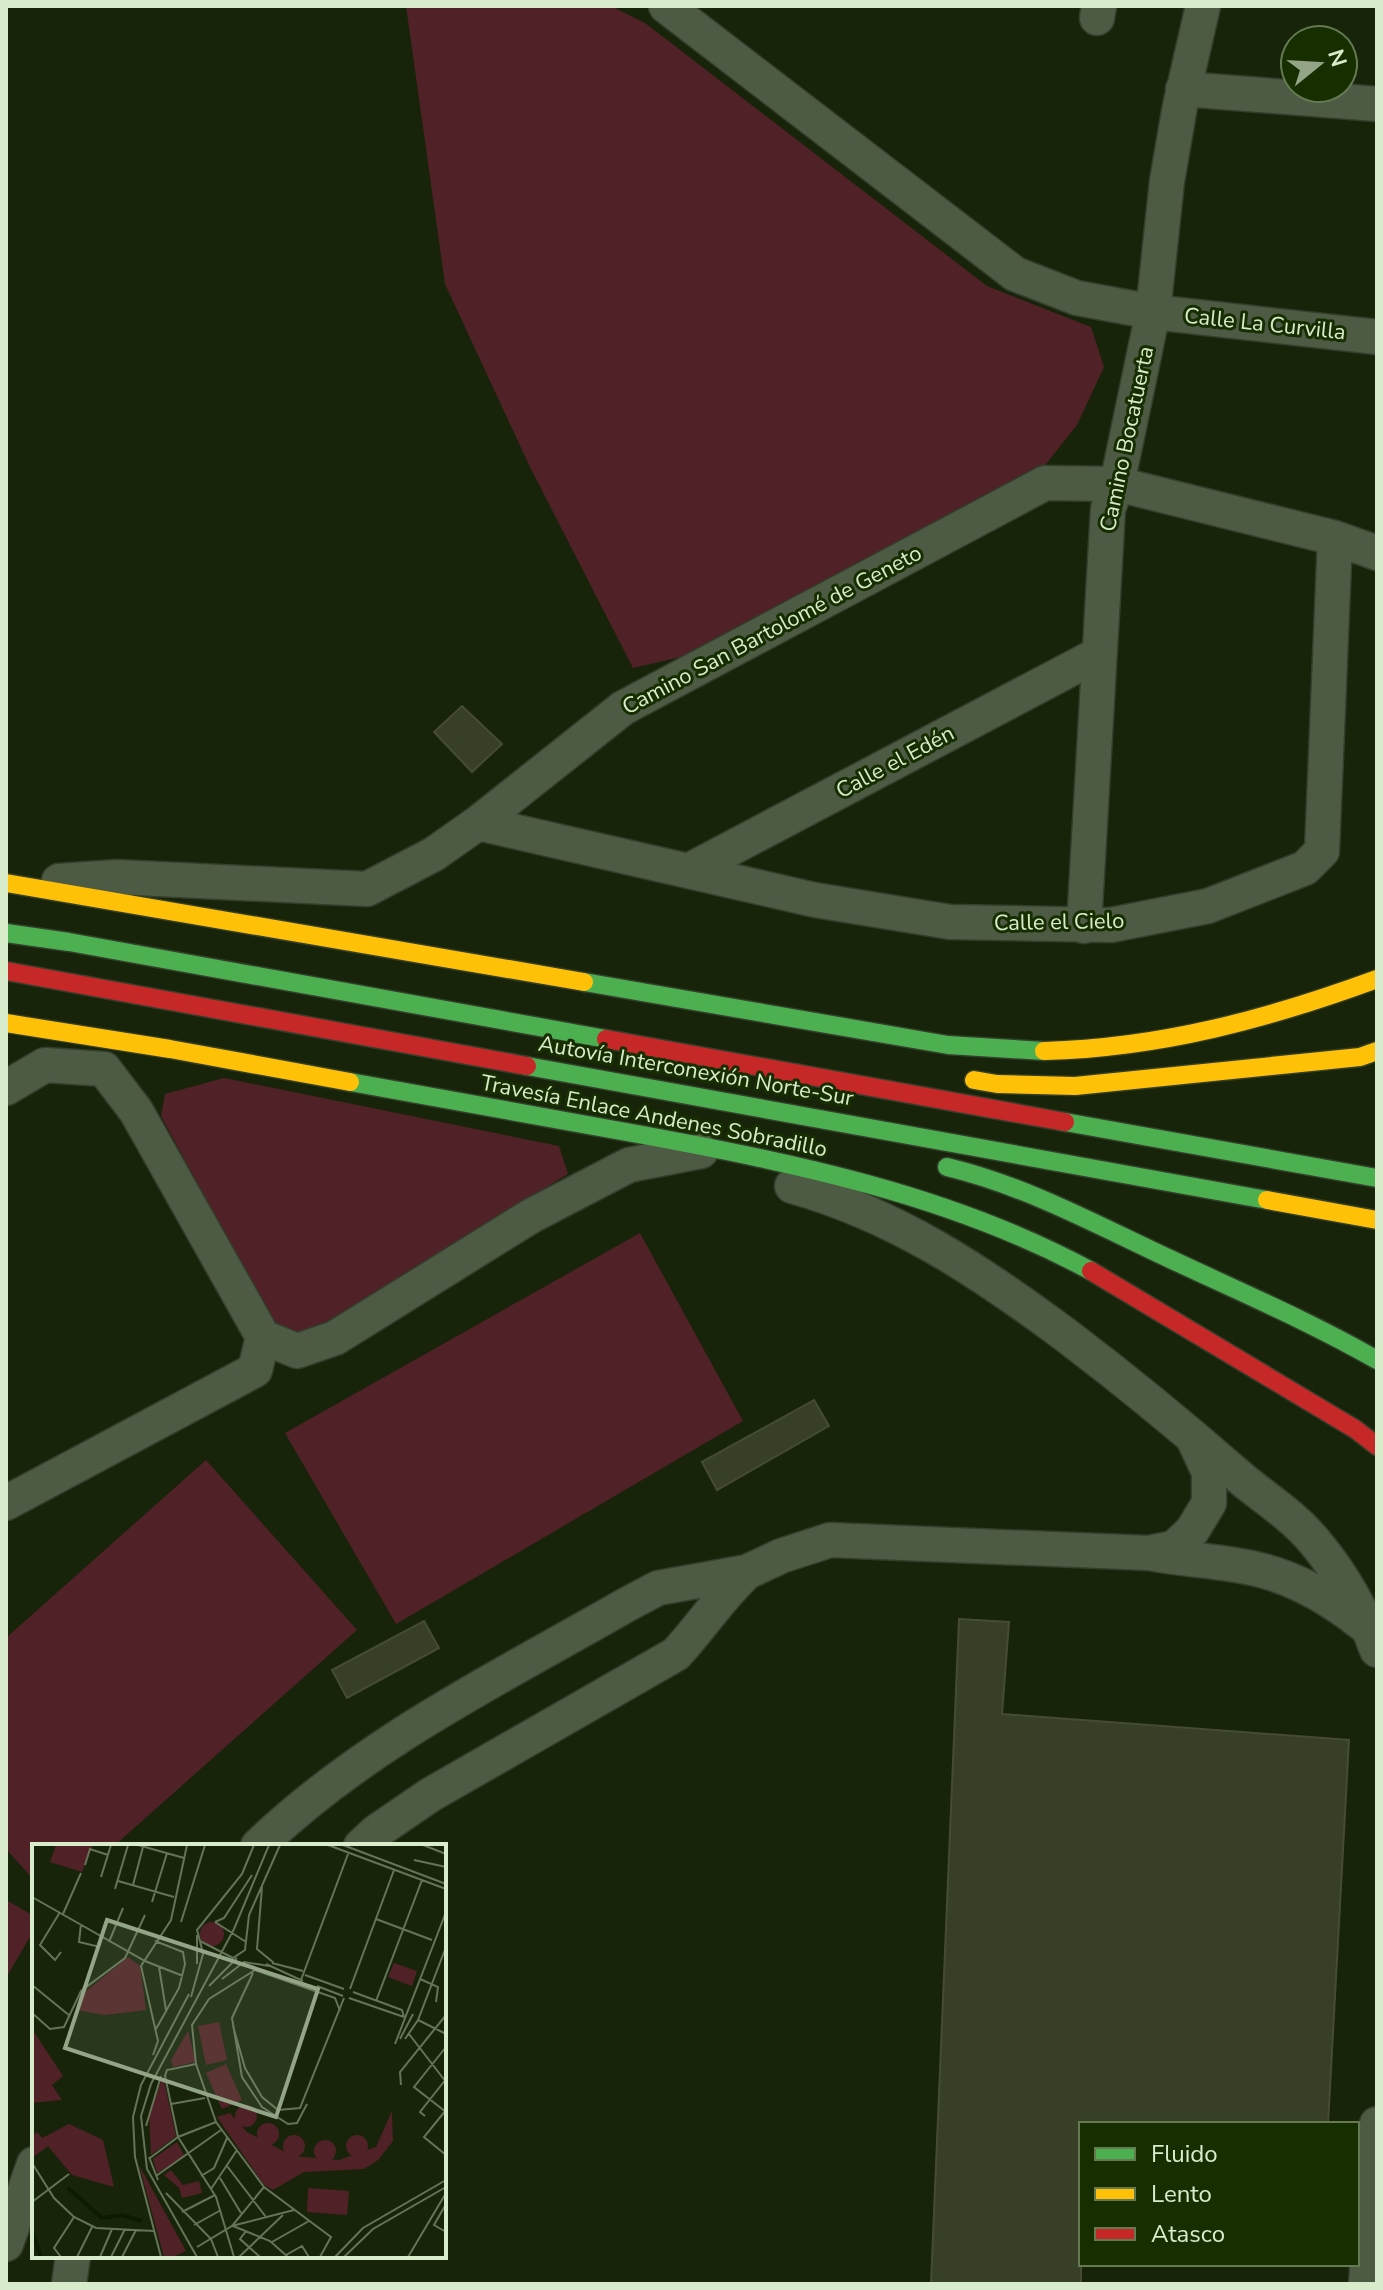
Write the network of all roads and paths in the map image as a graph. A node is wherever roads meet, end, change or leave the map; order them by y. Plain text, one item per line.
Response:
1 (666, 6) edge
2 (1203, 6) edge
3 (1183, 89) junction
4 (1377, 104) edge
5 (1153, 312) junction
6 (1377, 337) edge
7 (1117, 484) junction
8 (1335, 538) junction
9 (1377, 553) edge
10 (1099, 654) junction
11 (478, 823) junction
12 (690, 870) junction
13 (6, 884) edge
14 (1084, 926) junction
15 (6, 933) edge
16 (6, 971) edge
17 (1377, 979) edge
18 (6, 1023) edge
19 (1377, 1051) edge
20 (901, 1075) dead end
21 (956, 1078) dead end
22 (855, 1083) junction
23 (6, 1088) edge
24 (815, 1118) junction
25 (859, 1144) dead end
26 (714, 1149) junction
27 (931, 1163) dead end
28 (1377, 1178) edge
29 (1377, 1220) edge
30 (263, 1337) junction
31 (1377, 1360) edge
32 (1191, 1434) junction
33 (1377, 1446) edge
34 (6, 1503) edge
35 (1149, 1553) junction
36 (747, 1572) junction
37 (1373, 1640) edge
38 (260, 1844) edge
39 (363, 1844) edge
40 (1377, 2124) edge
41 (32, 2170) edge
42 (6, 2244) edge
43 (73, 2258) edge
44 (69, 2284) edge
45 (1366, 2284) edge

1 - 5 street, Calle La Curvilla
2 - 3 street, Camino Bocatuerta
3 - 4 street
3 - 5 street, Camino Bocatuerta
5 - 6 street, Calle La Curvilla
5 - 7 street, Camino Bocatuerta
7 - 8 street, Camino San Bartolomé de Geneto
7 - 10 street, Camino Bocatuerta
7 - 11 street, Camino San Bartolomé de Geneto
8 - 9 street, Camino San Bartolomé de Geneto
8 - 14 street, Calle el Cielo
10 - 12 street, Calle el Edén
10 - 14 street, Camino Bocatuerta
11 - 12 street, Calle el Cielo
11 - 13 street, Camino San Bartolomé de Geneto
12 - 14 street, Calle el Cielo
13 - 17 main road
15 - 22 main road, Autovía Interconexión Norte-Sur
16 - 24 main road, Autovía Interconexión Norte-Sur
18 - 26 main road, Travesía Enlace Andenes Sobradillo
19 - 21 main road
20 - 22 main road
22 - 28 main road, Autovía Interconexión Norte-Sur
23 - 30 street
24 - 25 main road
24 - 29 main road, Autovía Interconexión Norte-Sur
26 - 30 street
26 - 32 street
26 - 33 main road, Travesía Enlace Andenes Sobradillo
27 - 31 main road
30 - 34 street
32 - 35 street
32 - 37 street
35 - 36 street
35 - 37 street
36 - 38 street
36 - 39 street
40 - 45 street
41 - 42 street
43 - 44 street

